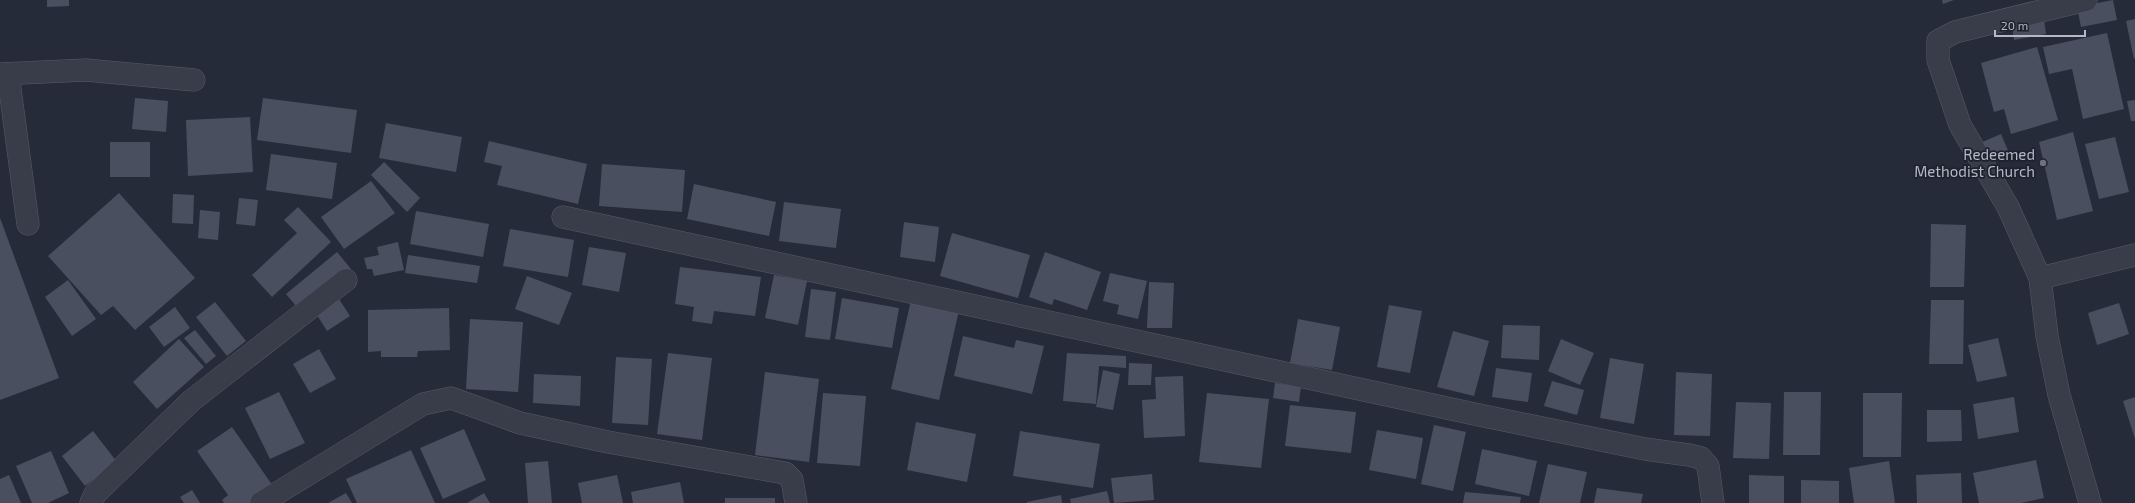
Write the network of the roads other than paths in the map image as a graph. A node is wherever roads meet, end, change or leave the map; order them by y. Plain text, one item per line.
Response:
1 (2086, 0) edge
2 (4, 74) edge
3 (194, 80) dead end
4 (563, 217) dead end
5 (28, 224) dead end
6 (2135, 254) edge
7 (2040, 278) junction
8 (346, 280) dead end
9 (91, 503) edge
10 (262, 503) edge
11 (796, 503) edge
12 (1713, 503) edge
13 (2090, 503) edge

1 - 7 street
2 - 3 street
2 - 5 street
4 - 12 street
6 - 7 street
7 - 13 street
8 - 9 street
10 - 11 street

